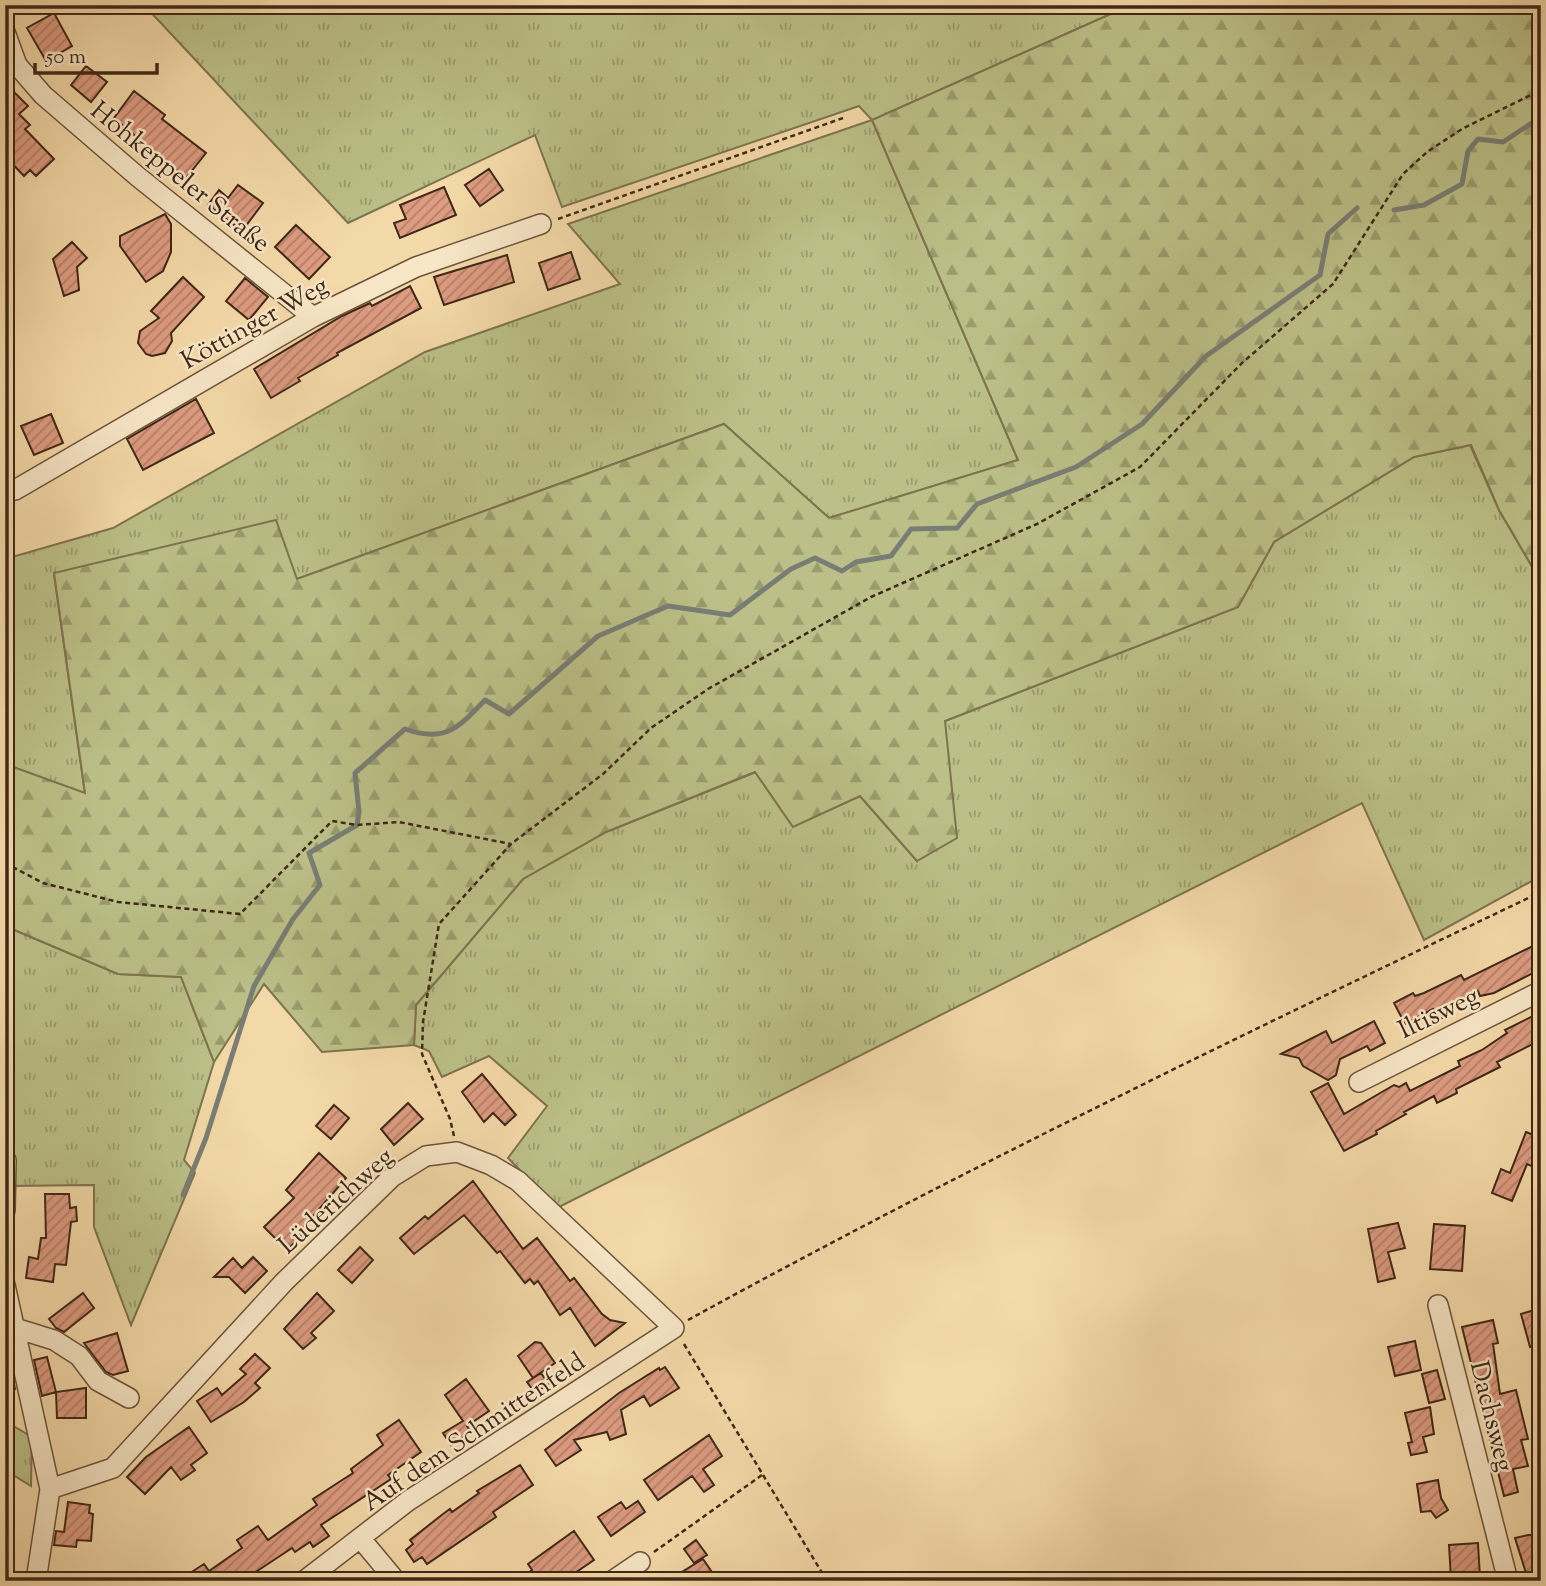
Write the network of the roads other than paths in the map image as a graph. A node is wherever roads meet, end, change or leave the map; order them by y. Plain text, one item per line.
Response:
1 (5, 32) edge
2 (541, 225) road end
3 (313, 317) junction
4 (5, 492) edge
5 (1541, 991) edge
6 (1359, 1082) dead end
7 (457, 1152) joint
8 (6, 1160) edge
9 (5, 1210) edge
10 (5, 1285) edge
11 (1437, 1305) dead end
12 (15, 1328) junction
13 (129, 1398) dead end
14 (50, 1489) junction
15 (361, 1539) junction
16 (640, 1562) road end
17 (36, 1581) edge
18 (304, 1581) edge
19 (396, 1581) edge
20 (612, 1581) edge
21 (1508, 1581) edge

1 - 3 street, Hohkeppeler Straße
2 - 3 street, Köttinger Weg
3 - 4 street, Köttinger Weg
5 - 6 street, Iltisweg
7 - 14 street, Lüderichweg
7 - 15 street, Auf dem Schmittenfeld
8 - 9 street
10 - 12 street
11 - 21 street, Dachsweg
12 - 13 street
12 - 14 street
14 - 17 street
15 - 18 street, Auf dem Schmittenfeld
15 - 19 street
16 - 20 street

